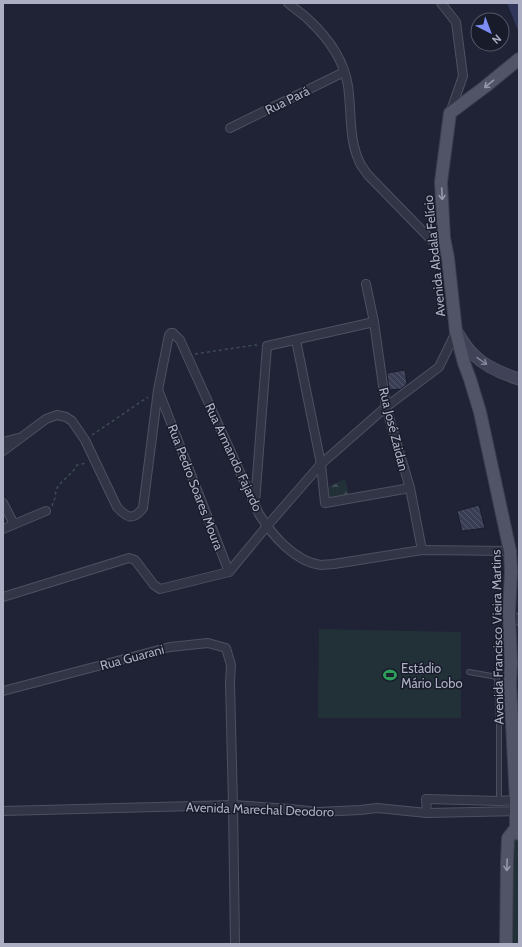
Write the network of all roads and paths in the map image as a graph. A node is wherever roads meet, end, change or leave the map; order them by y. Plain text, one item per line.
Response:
1 (288, 3) edge
2 (441, 3) edge
3 (519, 59) edge
4 (344, 72) junction
5 (450, 113) junction
6 (230, 128) dead end
7 (448, 258) junction
8 (366, 284) dead end
9 (374, 322) junction
10 (456, 332) junction
11 (296, 340) junction
12 (267, 346) junction
13 (187, 356) junction
14 (519, 379) edge
15 (158, 390) junction
16 (386, 407) junction
17 (21, 437) junction
18 (85, 440) junction
19 (3, 442) edge
20 (3, 451) edge
21 (95, 461) junction
22 (321, 464) junction
23 (410, 488) junction
24 (3, 503) edge
25 (254, 504) junction
26 (46, 511) joint
27 (14, 524) junction
28 (266, 526) junction
29 (3, 529) edge
30 (422, 550) junction
31 (513, 551) junction
32 (229, 572) junction
33 (3, 597) edge
34 (509, 613) junction
35 (519, 621) edge
36 (515, 661) edge
37 (469, 672) dead end
38 (3, 691) edge
39 (499, 801) junction
40 (233, 805) junction
41 (516, 806) junction
42 (3, 811) edge
43 (426, 813) junction
44 (517, 831) edge
45 (235, 944) edge
46 (506, 944) edge

1 - 4 street
2 - 5 street
3 -> 5 main road
4 - 6 street, Rua Pará
4 - 7 street
5 -> 7 main road, Avenida Abdala Felício
7 - 10 main road, Avenida Abdala Felício
8 - 9 street, Rua José Zaidan
9 - 11 street
9 - 16 street, Rua José Zaidan
10 -> 14 main road, Avenida Abdala Felício
10 - 16 street, Rua Pedro Soares Moura
10 - 31 main road, Avenida Francisco Vieira Martins
11 - 12 street
11 - 22 street
12 - 13 path
12 - 25 street
13 - 15 street, Rua Armando Fajardo
13 - 25 street, Rua Armando Fajardo
15 - 18 path
15 - 21 street, Rua Armando Fajardo
15 - 32 street, Rua Pedro Soares Moura
16 - 22 street, Rua Pedro Soares Moura
16 - 23 street, Rua José Zaidan
17 - 18 street
17 - 19 street
17 - 20 street
18 - 21 street
21 - 26 path
22 - 23 street
22 - 28 street, Rua Pedro Soares Moura
23 - 30 street, Rua José Zaidan
24 - 27 street
25 - 28 street, Rua Armando Fajardo
26 - 27 street
27 - 29 street
28 - 30 street, Rua Armando Fajardo
28 - 32 street, Rua Pedro Soares Moura
30 - 31 street, Rua Armando Fajardo
31 - 34 main road, Avenida Francisco Vieira Martins
32 - 33 street
34 - 35 street
34 - 36 main road, Avenida Francisco Vieira Martins
36 - 41 main road, Avenida Francisco Vieira Martins
37 - 39 lane
38 - 40 street, Rua Guarani
39 - 41 street
39 - 43 street
40 - 42 street, Avenida Marechal Deodoro
40 - 43 street, Avenida Marechal Deodoro
40 - 45 street
41 - 43 street, Avenida Marechal Deodoro
41 - 44 main road, Avenida Francisco Vieira Martins
44 -> 46 main road, Avenida Francisco Vieira Martins

